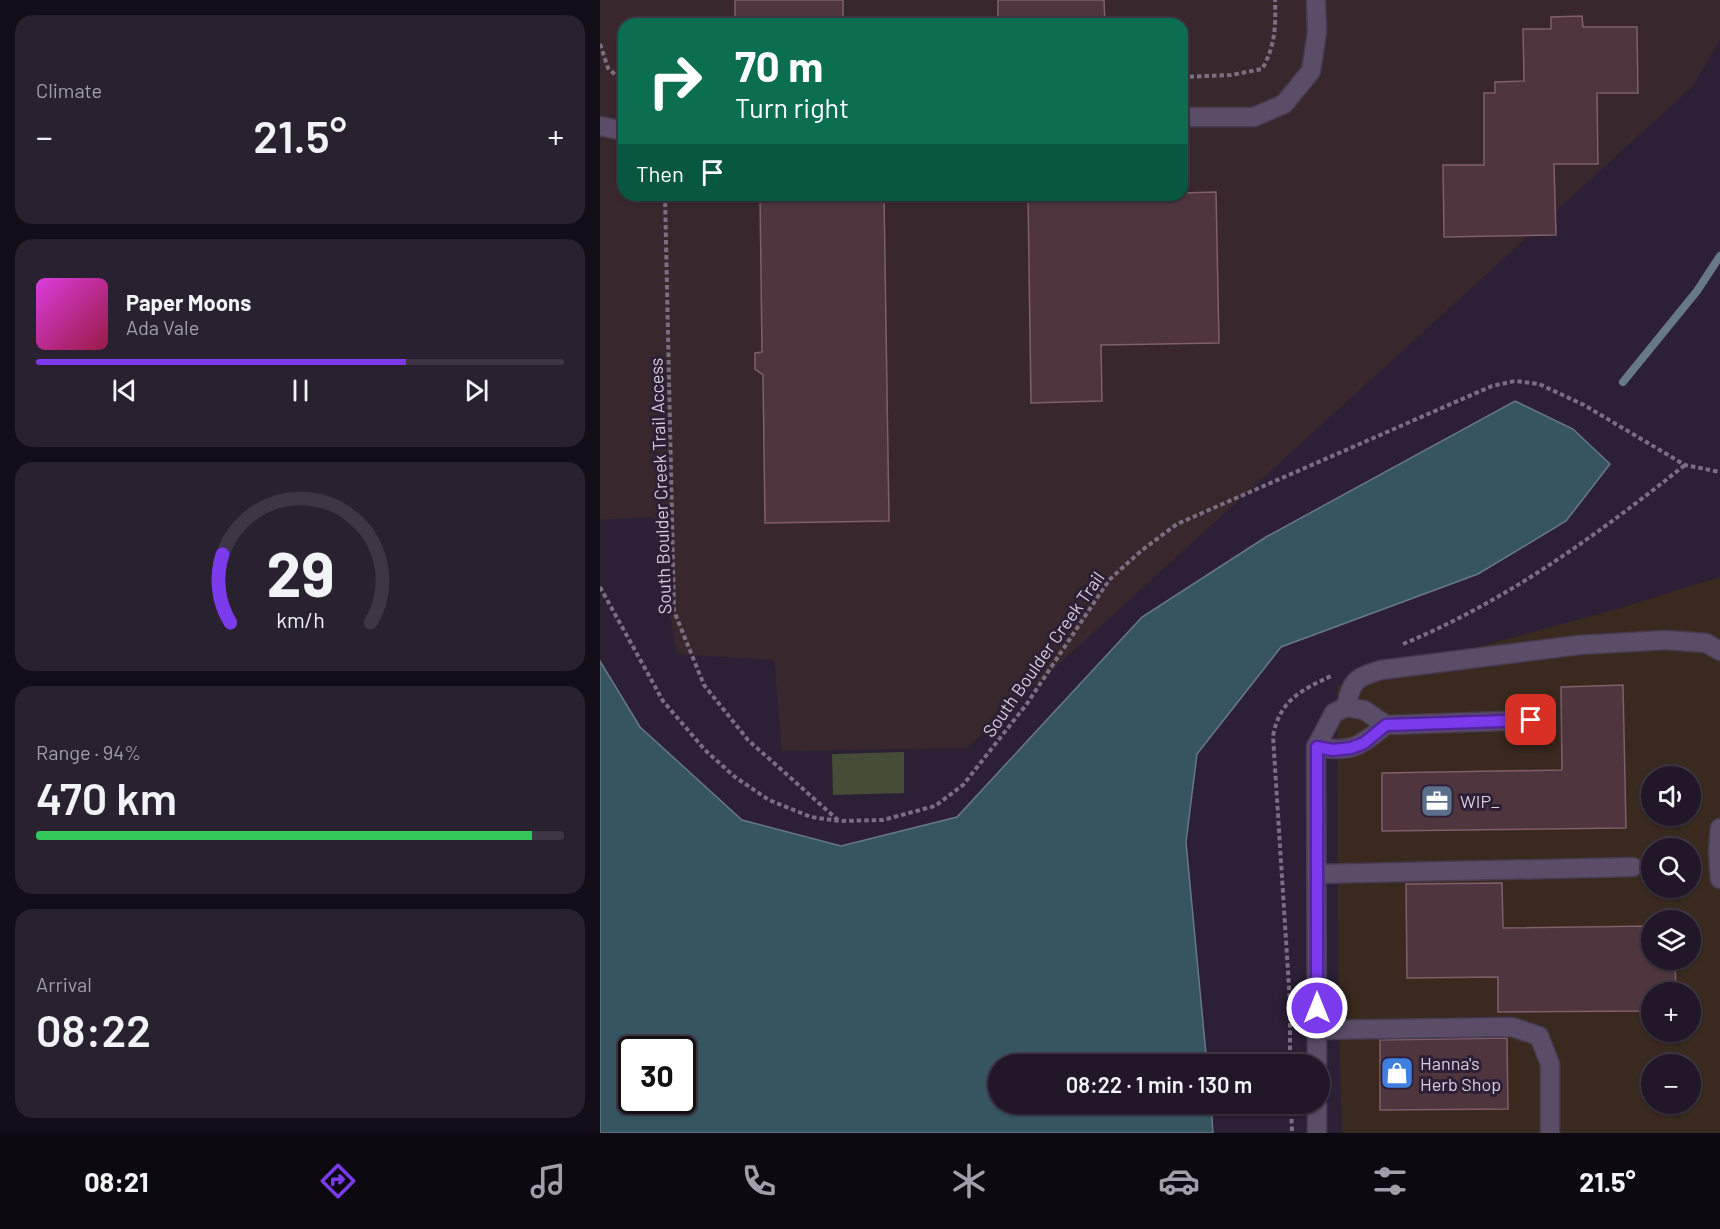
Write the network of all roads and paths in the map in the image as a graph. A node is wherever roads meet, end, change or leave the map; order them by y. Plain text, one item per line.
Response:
1 (1275, 0) edge
2 (1316, 0) edge
3 (600, 44) edge
4 (618, 77) edge
5 (1188, 77) edge
6 (1188, 117) edge
7 (600, 126) edge
8 (618, 130) edge
9 (665, 201) edge
10 (1720, 472) edge
11 (600, 587) edge
12 (1720, 651) edge
13 (1346, 707) junction
14 (1531, 720) dead end
15 (1386, 725) junction
16 (1317, 747) junction
17 (840, 821) junction
18 (1720, 828) edge
19 (1633, 867) dead end
20 (1317, 874) junction
21 (1720, 879) edge
22 (1317, 1030) junction
23 (1317, 1054) edge
24 (1291, 1114) edge
25 (1317, 1114) edge
26 (1292, 1133) edge
27 (1317, 1133) edge
28 (1550, 1133) edge

1 - 5 path
2 - 6 street
3 - 4 path
7 - 8 street
9 - 17 path, South Boulder Creek Trail Access
10 - 17 path, South Boulder Creek Trail
11 - 17 path, South Boulder Creek Trail
12 - 13 street
13 - 15 street
13 - 16 street
14 - 15 street
15 - 16 street
16 - 20 street
18 - 21 street
19 - 20 street
20 - 22 street
22 - 23 street
22 - 28 street
24 - 26 path
25 - 27 street

